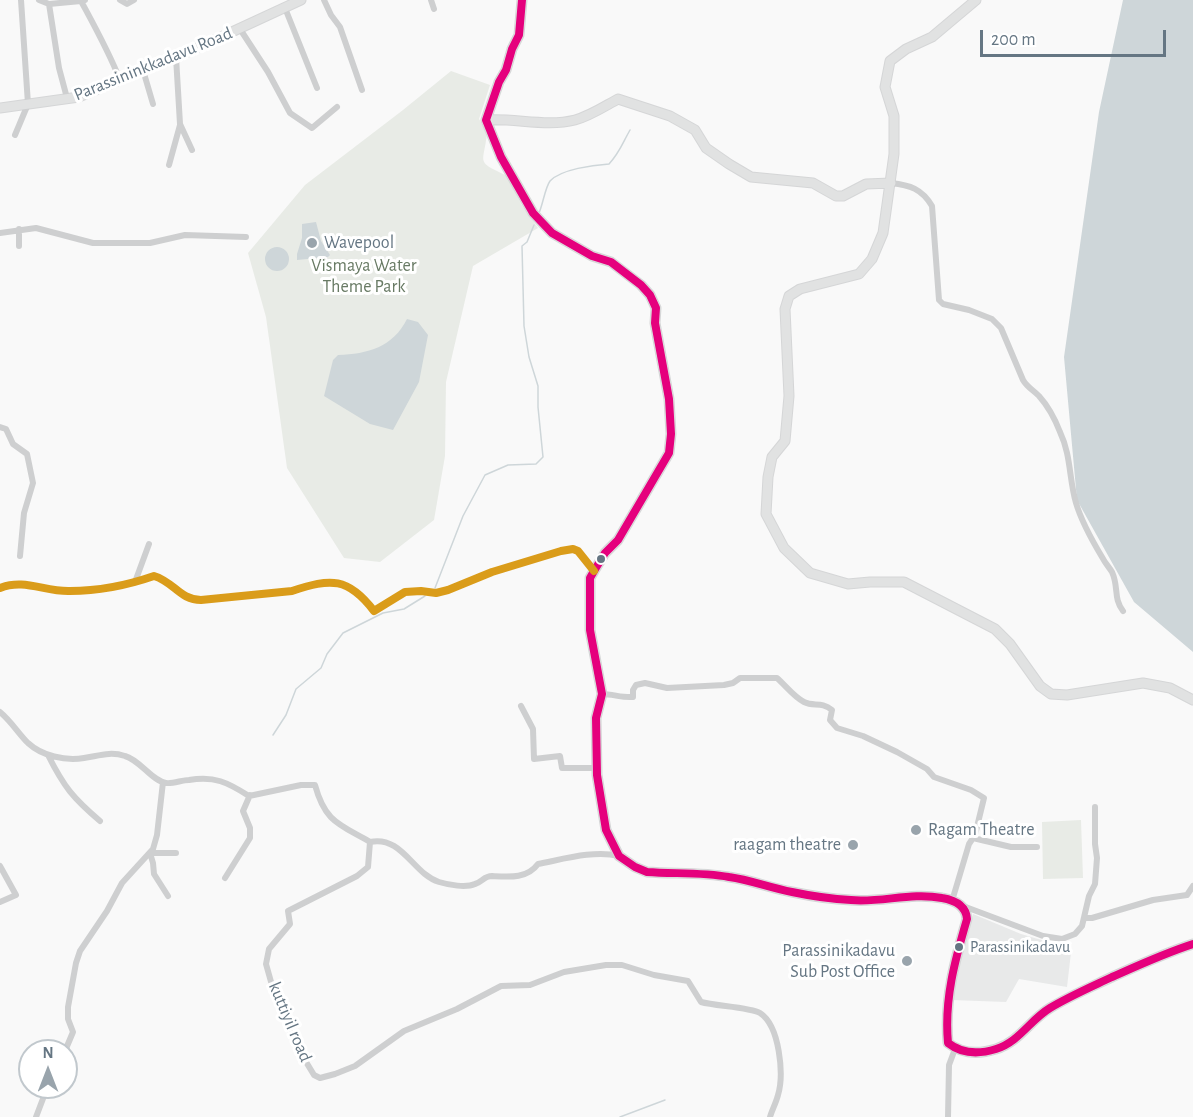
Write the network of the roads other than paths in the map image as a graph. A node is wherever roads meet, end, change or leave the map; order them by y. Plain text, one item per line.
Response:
1 (21, 0) edge
2 (39, 0) edge
3 (120, 0) edge
4 (134, 0) edge
5 (301, 0) edge
6 (324, 0) edge
7 (431, 0) edge
8 (522, 0) edge
9 (976, 0) edge
10 (83, 1) edge
11 (49, 4) junction
12 (285, 8) junction
13 (434, 9) dead end
14 (240, 29) junction
15 (176, 57) junction
16 (143, 70) junction
17 (120, 80) junction
18 (317, 88) dead end
19 (362, 90) dead end
20 (68, 98) junction
21 (28, 104) junction
22 (153, 104) dead end
23 (337, 107) dead end
24 (0, 108) edge
25 (486, 120) junction
26 (180, 124) junction
27 (15, 135) dead end
28 (192, 150) dead end
29 (169, 165) dead end
30 (891, 183) junction
31 (19, 229) junction
32 (0, 233) edge
33 (246, 237) dead end
34 (19, 246) dead end
35 (0, 427) edge
36 (149, 544) dead end
37 (20, 556) dead end
38 (594, 571) junction
39 (135, 582) junction
40 (0, 588) edge
41 (1123, 611) dead end
42 (602, 694) junction
43 (1193, 700) edge
44 (520, 706) dead end
45 (0, 712) edge
46 (48, 755) junction
47 (597, 775) junction
48 (163, 782) junction
49 (250, 795) junction
50 (1095, 807) dead end
51 (100, 821) dead end
52 (973, 838) junction
53 (370, 842) junction
54 (1037, 847) dead end
55 (150, 853) junction
56 (176, 853) dead end
57 (619, 856) junction
58 (0, 866) edge
59 (225, 878) dead end
60 (1193, 886) edge
61 (168, 896) dead end
62 (0, 902) edge
63 (952, 902) junction
64 (963, 906) junction
65 (1084, 918) junction
66 (1193, 944) edge
67 (70, 1039) edge
68 (955, 1049) junction
69 (43, 1099) edge
70 (36, 1117) edge
71 (770, 1117) edge
72 (948, 1117) edge

1 - 21 street
2 - 11 street
3 - 4 street
5 - 12 main road, Parassininkkadavu Road
6 - 19 street
7 - 13 street
8 - 25 main road
9 - 30 main road
10 - 11 street
10 - 17 street
11 - 20 street
12 - 14 main road, Parassininkkadavu Road
12 - 18 street
14 - 15 main road, Parassininkkadavu Road
14 - 23 street
15 - 16 main road, Parassininkkadavu Road
15 - 26 street
16 - 17 main road, Parassininkkadavu Road
16 - 22 street
17 - 20 main road, Parassininkkadavu Road
20 - 21 main road, Parassininkkadavu Road
21 - 24 main road, Parassininkkadavu Road
21 - 27 street
25 - 30 main road
25 - 38 main road
26 - 28 street
26 - 29 street
30 - 41 street
30 - 43 main road
31 - 32 street
31 - 33 street
31 - 34 street
35 - 37 street
36 - 39 street
38 - 39 street
38 - 42 main road
39 - 40 street
42 - 47 main road
42 - 52 street
44 - 47 street
45 - 46 street
46 - 48 street
46 - 51 street
47 - 57 main road
48 - 49 street
48 - 55 street
49 - 53 street
49 - 59 street
50 - 65 street
52 - 54 street
52 - 63 street
53 - 57 street
53 - 71 street, kuttiyil road
55 - 56 street
55 - 61 street
55 - 67 street
57 - 63 main road
58 - 62 street
60 - 65 street
63 - 64 main road
64 - 65 street
64 - 68 main road
66 - 68 main road
68 - 72 street
69 - 70 street

